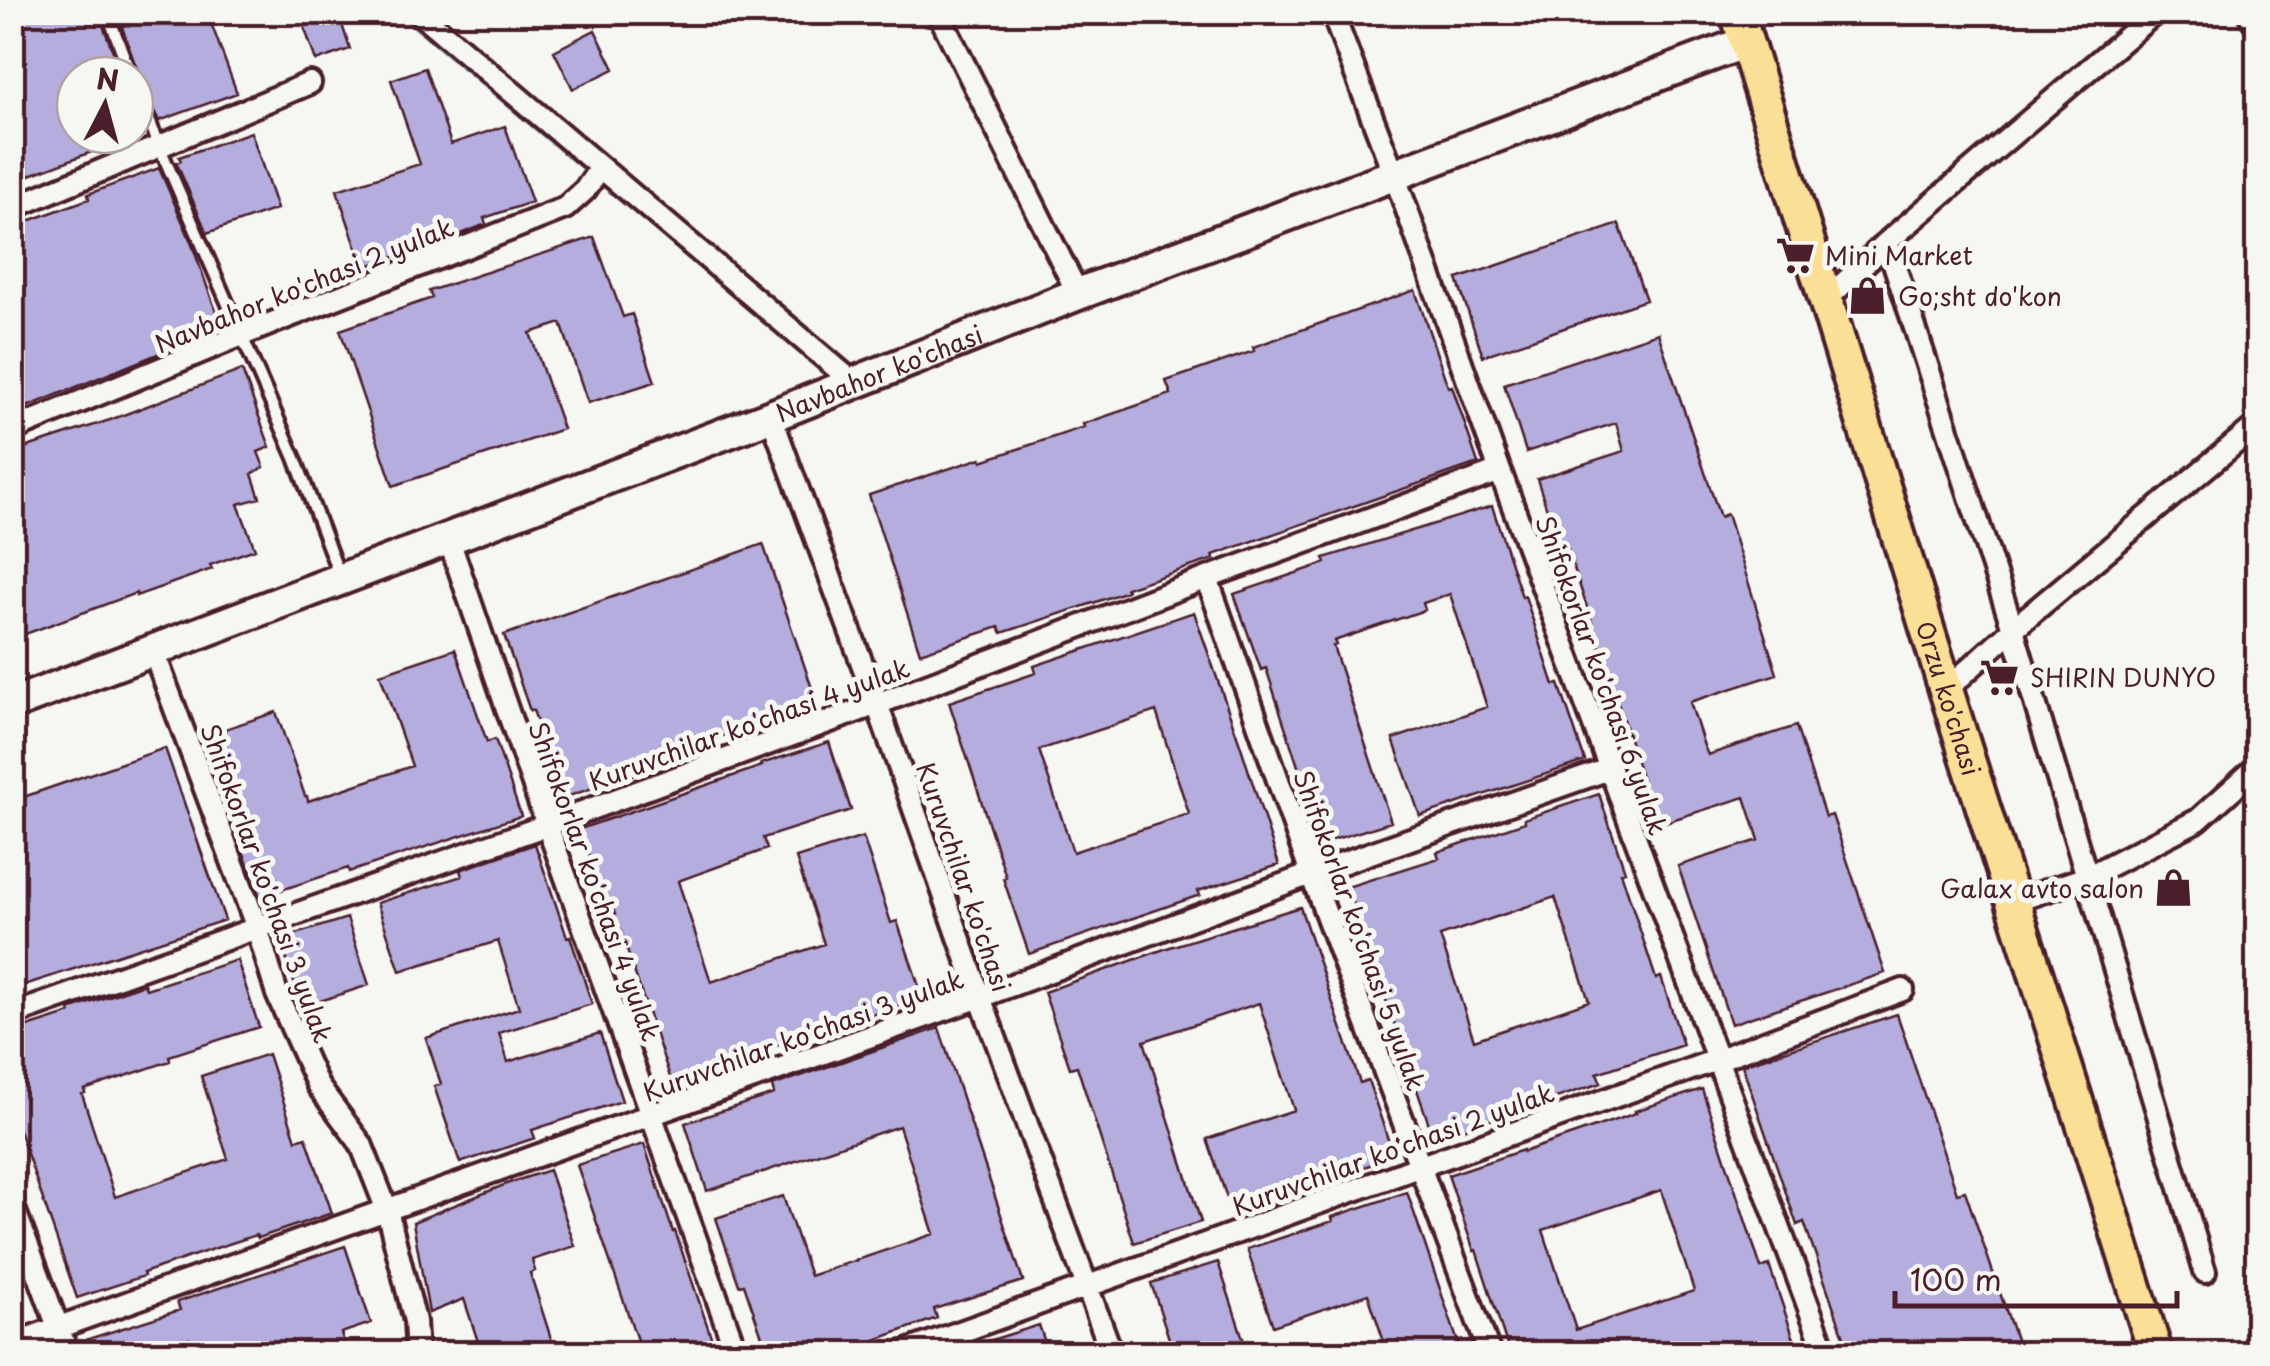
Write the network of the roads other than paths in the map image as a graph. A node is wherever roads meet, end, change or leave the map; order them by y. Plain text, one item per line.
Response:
1 (107, 12) edge
2 (418, 12) edge
3 (938, 12) edge
4 (1332, 12) edge
5 (2156, 12) edge
6 (2242, 12) edge
7 (1741, 27) edge
8 (2258, 38) edge
9 (124, 55) edge
10 (310, 84) dead end
11 (155, 135) edge
12 (160, 148) junction
13 (1394, 174) junction
14 (593, 178) junction
15 (12, 208) edge
16 (1887, 242) junction
17 (1078, 294) junction
18 (1825, 301) junction
19 (242, 335) junction
20 (854, 383) junction
21 (771, 416) junction
22 (2258, 424) edge
23 (12, 430) edge
24 (1500, 471) junction
25 (448, 537) junction
26 (340, 578) junction
27 (1207, 578) junction
28 (2012, 629) junction
29 (153, 650) junction
30 (1946, 690) junction
31 (12, 704) edge
32 (877, 704) junction
33 (2258, 766) edge
34 (1609, 769) junction
35 (547, 826) junction
36 (1312, 874) junction
37 (2087, 878) junction
38 (2013, 902) junction
39 (257, 928) junction
40 (1903, 990) dead end
41 (980, 997) junction
42 (12, 1015) edge
43 (1719, 1059) junction
44 (652, 1116) junction
45 (1420, 1166) junction
46 (12, 1203) edge
47 (386, 1210) junction
48 (2205, 1272) dead end
49 (1087, 1285) junction
50 (59, 1328) junction
51 (12, 1344) edge
52 (68, 1354) edge
53 (417, 1354) edge
54 (738, 1354) edge
55 (899, 1354) edge
56 (1112, 1354) edge
57 (1490, 1354) edge
58 (1826, 1354) edge
59 (2156, 1354) edge

1 - 9 lane
2 - 14 street
3 - 17 street
4 - 13 street, Shifokorlar ko'chasi 6 yulak
5 - 16 street
6 - 8 lane
7 - 13 main road, Navbahor ko'chasi
7 - 18 main road, Orzu ko'chasi
10 - 12 street
11 - 12 lane
12 - 15 street
12 - 19 lane
13 - 17 main road, Navbahor ko'chasi
13 - 24 street, Shifokorlar ko'chasi 6 yulak
14 - 19 street, Navbahor ko'chasi 2 yulak
14 - 20 street
16 - 18 street
16 - 28 street
17 - 20 main road, Navbahor ko'chasi
18 - 30 main road, Orzu ko'chasi
19 - 23 street, Navbahor ko'chasi 2 yulak
19 - 26 lane
20 - 21 main road, Navbahor ko'chasi
21 - 25 main road, Navbahor ko'chasi
21 - 32 street, Kuruvchilar ko'chasi
22 - 28 street
24 - 27 street, Kuruvchilar ko'chasi 4 yulak
24 - 34 street, Shifokorlar ko'chasi 6 yulak
25 - 26 main road, Navbahor ko'chasi
25 - 35 street, Shifokorlar ko'chasi 4 yulak
26 - 29 main road, Navbahor ko'chasi
27 - 32 street, Kuruvchilar ko'chasi 4 yulak
27 - 36 street, Shifokorlar ko'chasi 5 yulak
28 - 30 street
28 - 37 street
29 - 31 main road, Navbahor ko'chasi
29 - 39 street, Shifokorlar ko'chasi 3 yulak
30 - 38 main road, Orzu ko'chasi
32 - 35 street, Kuruvchilar ko'chasi 4 yulak
32 - 41 street, Kuruvchilar ko'chasi
33 - 37 street
34 - 36 street, Kuruvchilar ko'chasi 3 yulak
34 - 43 street, Shifokorlar ko'chasi 6 yulak
35 - 39 street, Kuruvchilar ko'chasi 4 yulak
35 - 44 street, Shifokorlar ko'chasi 4 yulak
36 - 41 street, Kuruvchilar ko'chasi 3 yulak
36 - 45 street, Shifokorlar ko'chasi 5 yulak
37 - 38 street
37 - 48 street
38 - 59 main road, Orzu ko'chasi
39 - 42 street, Kuruvchilar ko'chasi 4 yulak
39 - 47 street, Shifokorlar ko'chasi 3 yulak
40 - 43 street, Kuruvchilar ko'chasi 2 yulak
41 - 44 street, Kuruvchilar ko'chasi 3 yulak
41 - 49 street, Kuruvchilar ko'chasi
43 - 45 street, Kuruvchilar ko'chasi 2 yulak
43 - 58 street, Shifokorlar ko'chasi 6 yulak
44 - 47 street, Kuruvchilar ko'chasi 3 yulak
44 - 54 street, Shifokorlar ko'chasi 4 yulak
45 - 49 street, Kuruvchilar ko'chasi 2 yulak
45 - 57 street, Shifokorlar ko'chasi 5 yulak
46 - 50 street
47 - 50 street, Kuruvchilar ko'chasi 3 yulak
47 - 53 street, Shifokorlar ko'chasi 3 yulak
49 - 55 street, Kuruvchilar ko'chasi 2 yulak
49 - 56 street, Kuruvchilar ko'chasi
50 - 51 street, Kuruvchilar ko'chasi 3 yulak
50 - 52 street

